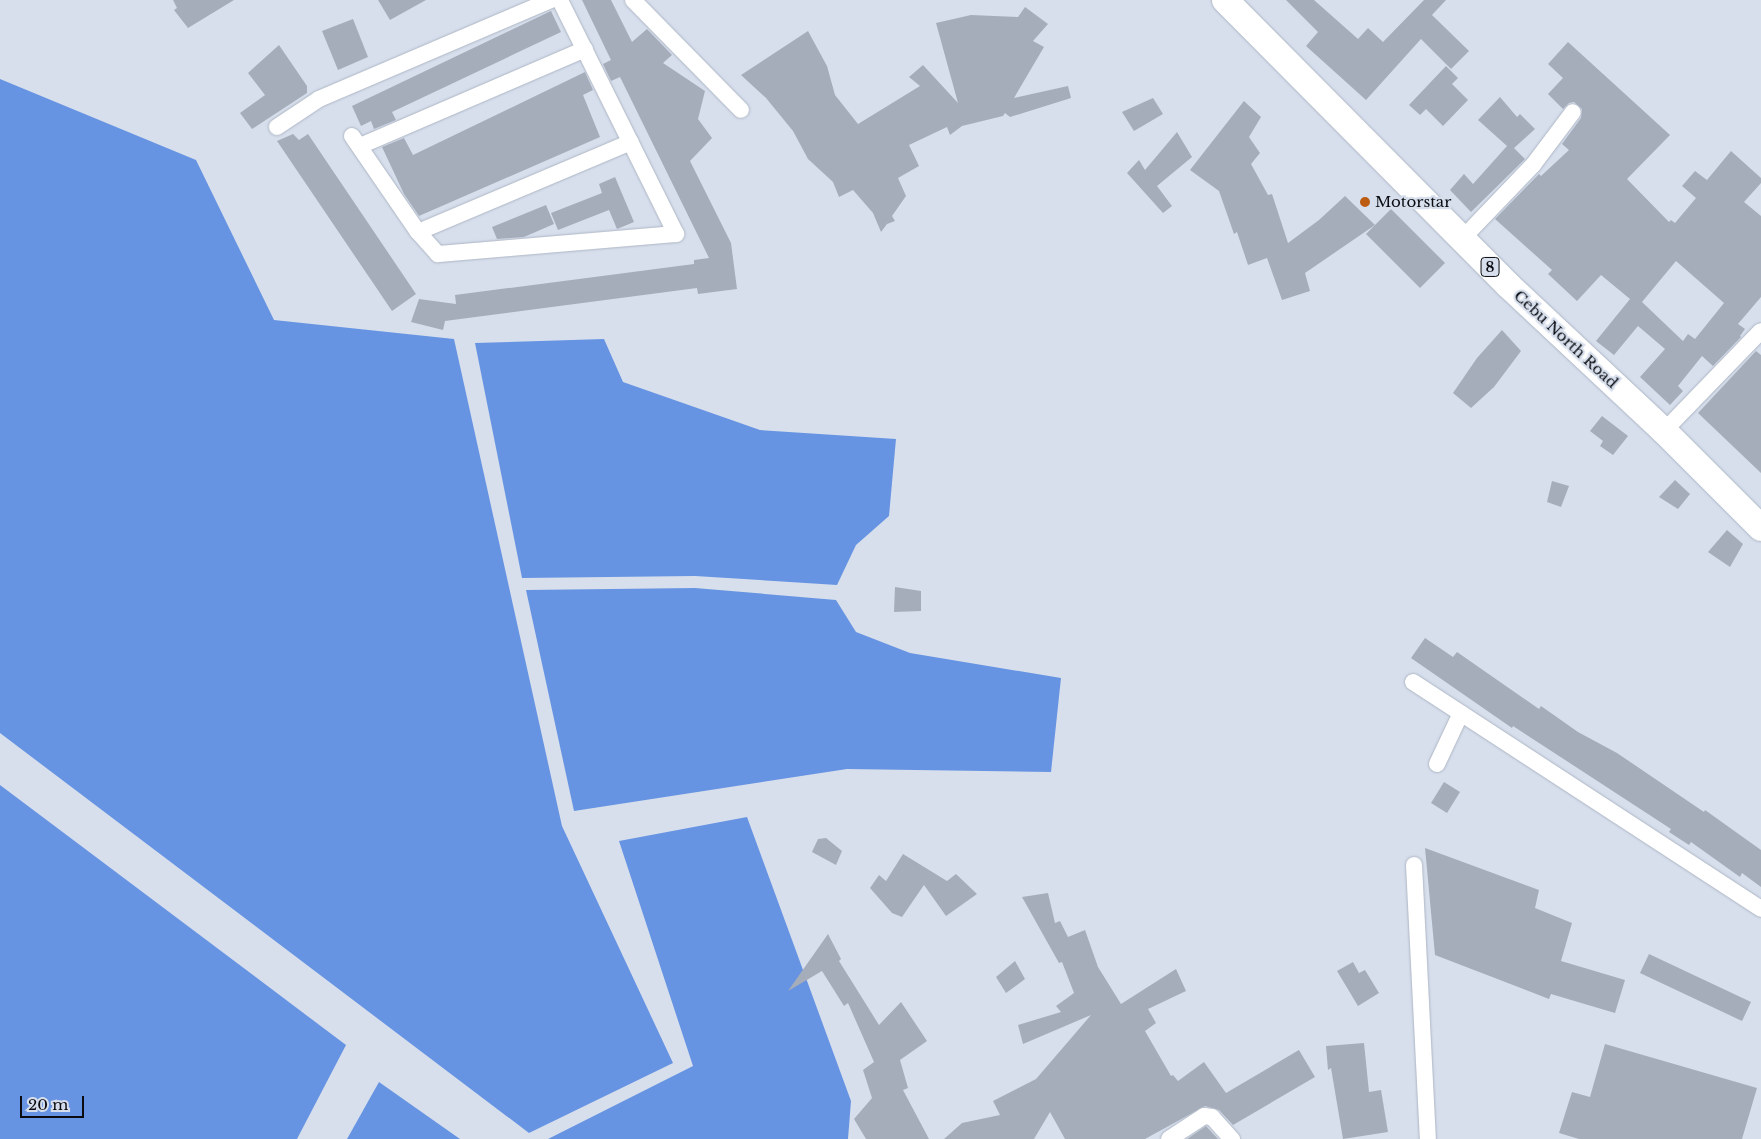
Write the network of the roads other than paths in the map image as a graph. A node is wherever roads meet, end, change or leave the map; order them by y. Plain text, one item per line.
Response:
1 (550, 0) edge
2 (560, 0) edge
3 (633, 0) edge
4 (1225, 0) edge
5 (585, 49) junction
6 (741, 110) dead end
7 (1573, 112) dead end
8 (277, 127) dead end
9 (631, 142) junction
10 (418, 232) junction
11 (1462, 239) junction
12 (1761, 331) edge
13 (1664, 431) junction
14 (1761, 528) edge
15 (1413, 682) dead end
16 (1461, 713) junction
17 (1437, 764) dead end
18 (1414, 865) dead end
19 (1761, 909) edge
20 (1169, 1139) edge
21 (1232, 1139) edge
22 (1428, 1139) edge

1 - 8 street
2 - 5 street
3 - 6 street
4 - 11 main road, Cebu North Road / 8
5 - 9 street
5 - 10 street
7 - 11 street
9 - 10 street
9 - 10 street
11 - 13 main road, Cebu North Road / 8
12 - 13 street
13 - 14 main road, Cebu North Road / 8
15 - 16 street
16 - 17 street
16 - 19 street
18 - 22 street
20 - 21 street

